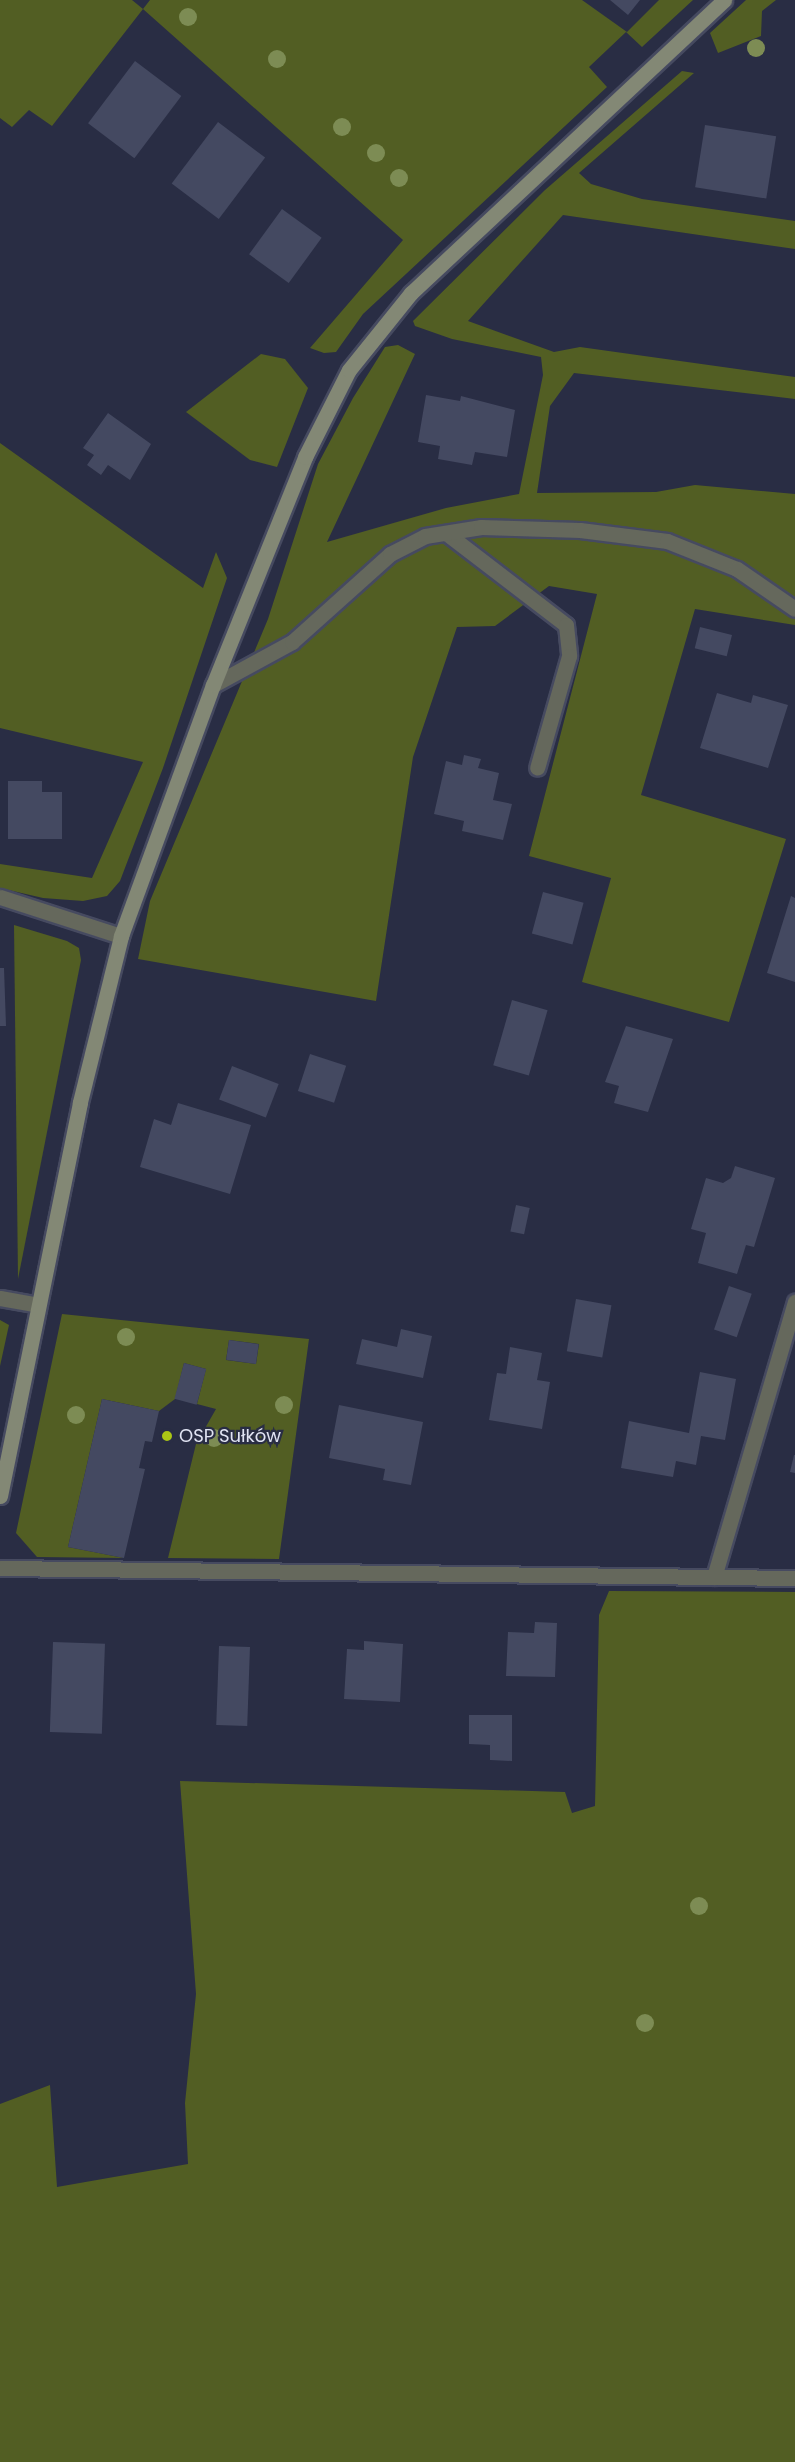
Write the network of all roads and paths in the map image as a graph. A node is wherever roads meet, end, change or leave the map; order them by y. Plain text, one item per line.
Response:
1 (724, 0) edge
2 (446, 533) junction
3 (795, 609) edge
4 (213, 685) junction
5 (537, 768) dead end
6 (0, 897) edge
7 (121, 936) junction
8 (0, 1298) edge
9 (795, 1302) edge
10 (38, 1305) junction
11 (0, 1496) edge
12 (0, 1568) edge
13 (714, 1577) junction
14 (795, 1578) edge

1 - 4 street
2 - 3 street
2 - 4 street
2 - 5 street
4 - 7 street
6 - 7 street
7 - 10 street
8 - 10 street
9 - 13 street
10 - 11 street
12 - 13 street
13 - 14 street

